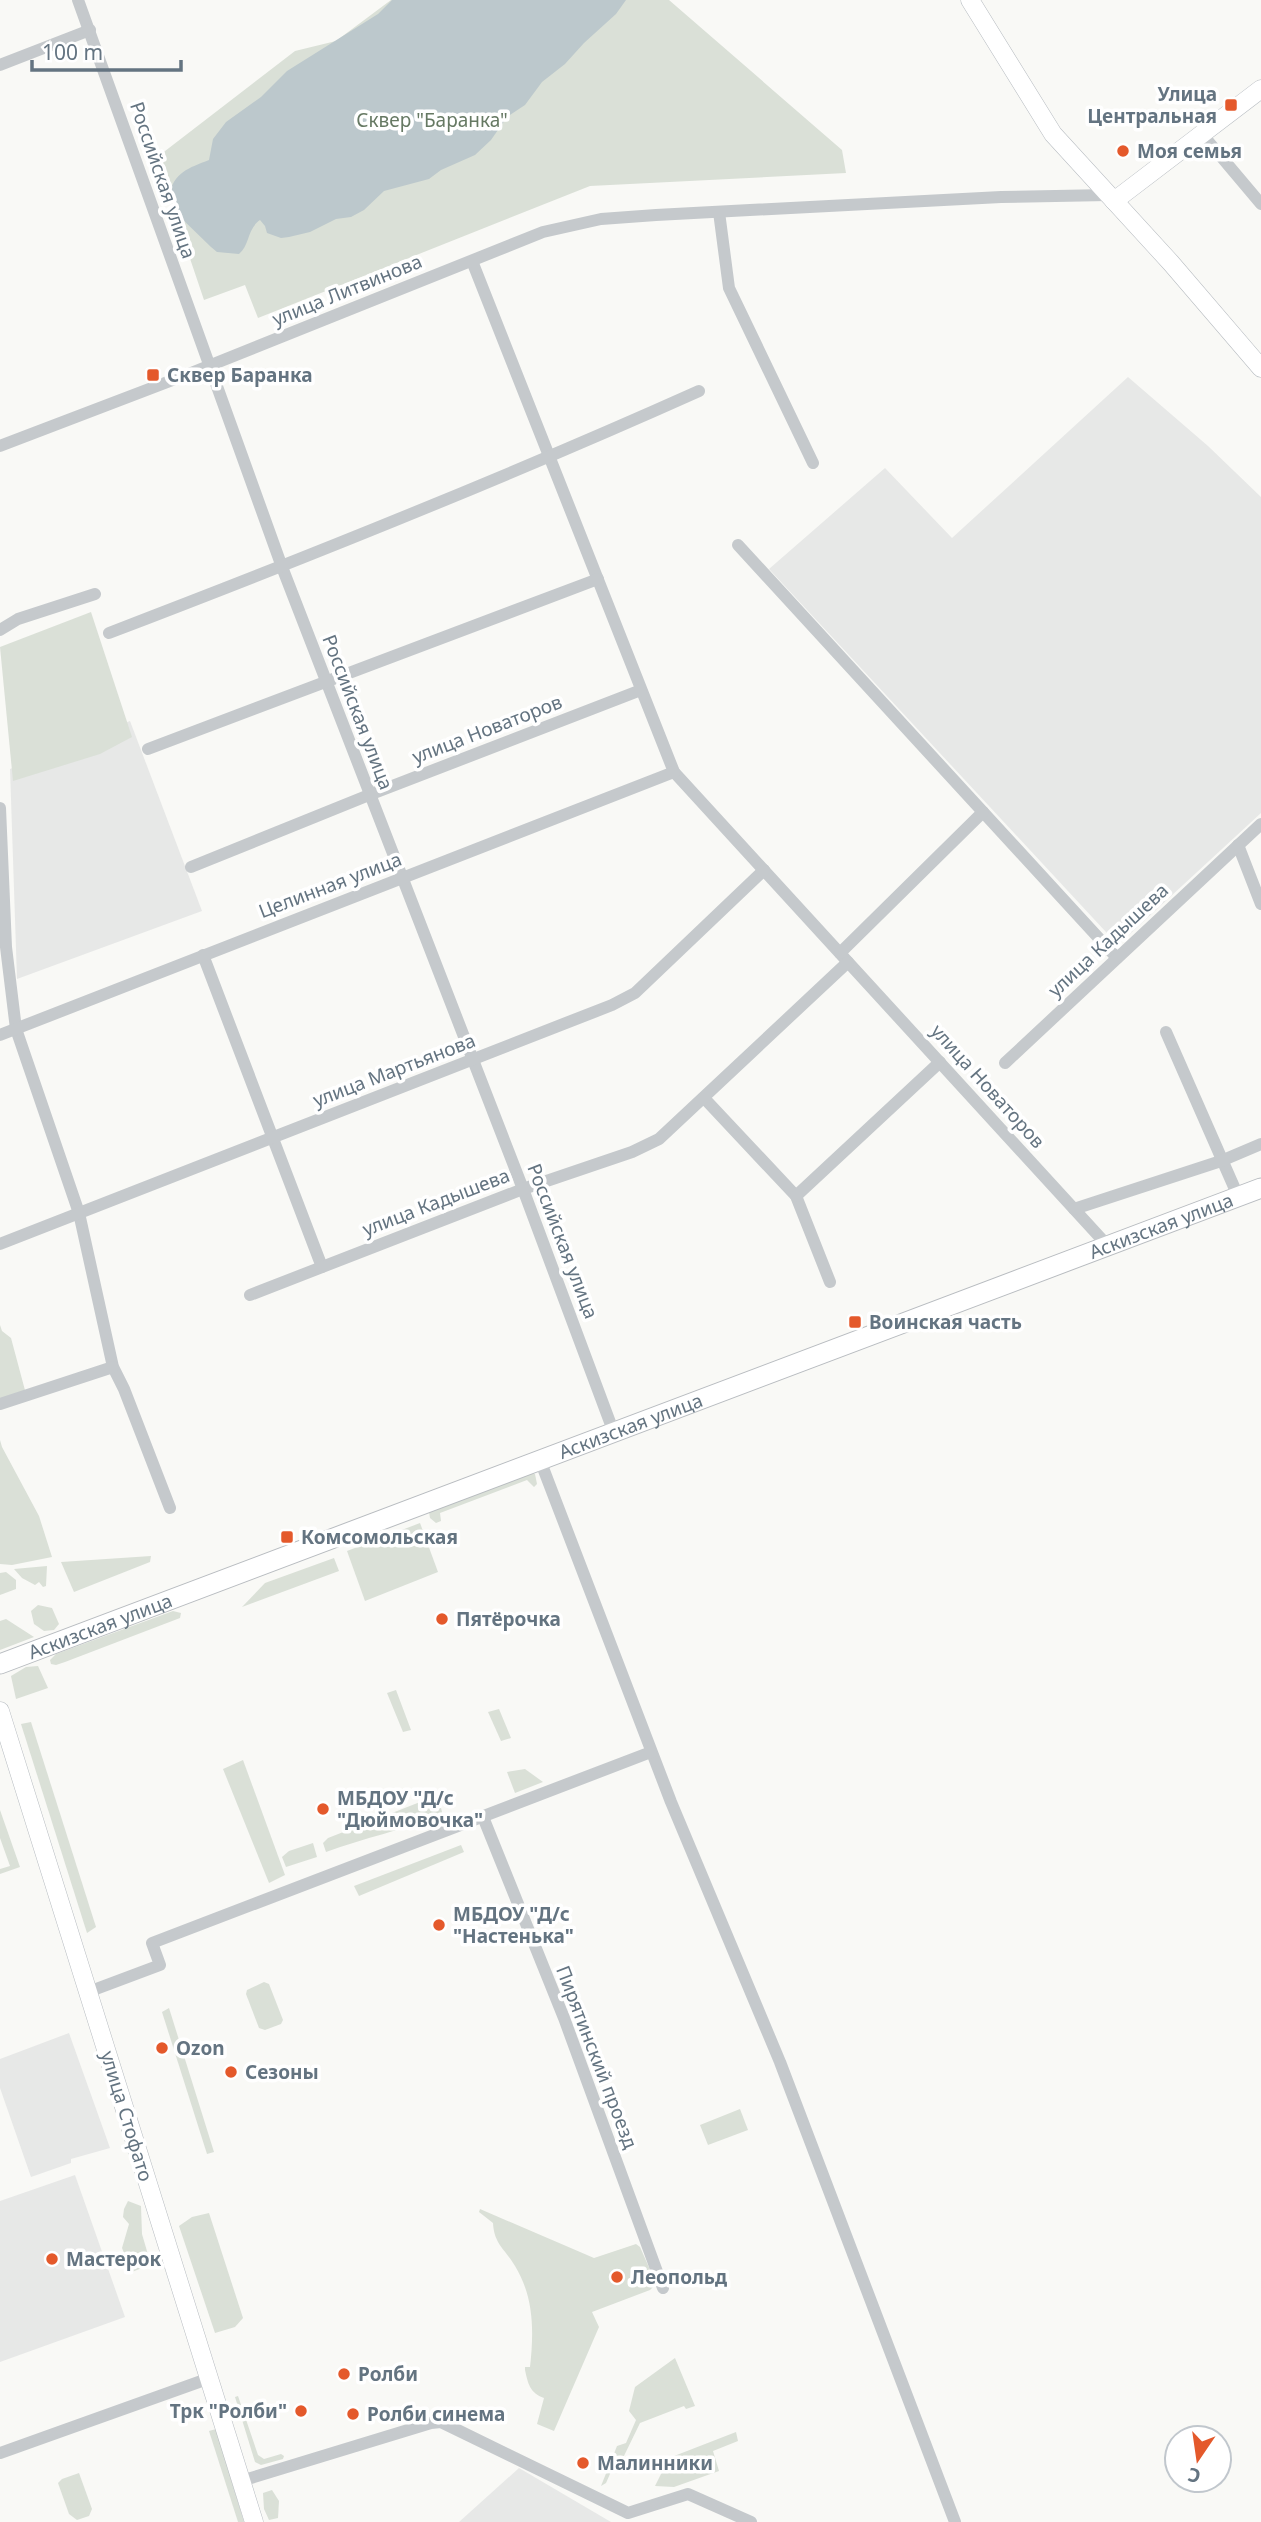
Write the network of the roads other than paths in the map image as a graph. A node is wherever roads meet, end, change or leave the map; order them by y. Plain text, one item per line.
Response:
1 (78, 0) edge
2 (970, 0) edge
3 (90, 30) junction
4 (0, 65) edge
5 (1261, 89) edge
6 (1202, 134) junction
7 (1111, 198) junction
8 (1261, 204) edge
9 (719, 212) junction
10 (472, 261) junction
11 (209, 366) junction
12 (1261, 368) edge
13 (699, 391) dead end
14 (0, 446) edge
15 (552, 457) junction
16 (813, 463) dead end
17 (738, 545) dead end
18 (282, 567) junction
19 (597, 579) junction
20 (95, 594) dead end
21 (0, 630) edge
22 (109, 633) dead end
23 (326, 681) junction
24 (642, 690) junction
25 (148, 750) dead end
26 (674, 772) junction
27 (369, 795) junction
28 (0, 808) edge
29 (983, 811) junction
30 (1261, 824) edge
31 (1238, 845) junction
32 (191, 867) dead end
33 (764, 870) junction
34 (400, 877) junction
35 (1261, 904) edge
36 (203, 955) junction
37 (844, 958) junction
38 (1117, 958) junction
39 (16, 1029) junction
40 (1166, 1032) dead end
41 (0, 1035) edge
42 (472, 1060) junction
43 (940, 1062) junction
44 (1005, 1063) dead end
45 (704, 1098) junction
46 (273, 1138) junction
47 (1261, 1144) edge
48 (1221, 1161) junction
49 (1261, 1188) edge
50 (523, 1189) junction
51 (796, 1196) junction
52 (1238, 1196) junction
53 (1074, 1209) junction
54 (79, 1213) junction
55 (0, 1244) edge
56 (1107, 1245) junction
57 (322, 1268) junction
58 (830, 1282) dead end
59 (250, 1295) dead end
60 (113, 1367) junction
61 (0, 1404) edge
62 (614, 1433) junction
63 (540, 1460) junction
64 (170, 1508) dead end
65 (0, 1664) edge
66 (0, 1711) edge
67 (651, 1752) junction
68 (482, 1817) junction
69 (88, 1992) junction
70 (663, 2288) dead end
71 (210, 2378) junction
72 (0, 2453) edge
73 (242, 2481) junction
74 (254, 2522) edge
75 (751, 2522) edge
76 (955, 2522) edge

1 - 3 street, Российская улица
2 - 7 street
3 - 4 street
3 - 11 street, Российская улица
5 - 6 street
6 - 7 street
6 - 8 street
7 - 9 street, улица Литвинова
7 - 12 street
9 - 10 street, улица Литвинова
9 - 16 street
10 - 11 street, улица Литвинова
10 - 15 street, улица Новаторов
11 - 14 street, улица Литвинова
11 - 18 street, Российская улица
13 - 15 street
15 - 18 street
15 - 19 street, улица Новаторов
17 - 29 street
18 - 22 street
18 - 23 street, Российская улица
19 - 23 street
19 - 24 street, улица Новаторов
20 - 21 street
23 - 25 street
23 - 27 street, Российская улица
24 - 26 street, улица Новаторов
24 - 27 street, улица Новаторов
26 - 33 street, улица Новаторов
26 - 34 street, Целинная улица
27 - 32 street, улица Новаторов
27 - 34 street, Российская улица
28 - 39 street
29 - 37 street
29 - 38 street
30 - 31 street, улица Кадышева
31 - 35 street
31 - 38 street, улица Кадышева
33 - 37 street, улица Новаторов
33 - 42 street, улица Мартьянова
34 - 36 street, Целинная улица
34 - 42 street, Российская улица
36 - 39 street, Целинная улица
36 - 46 street
37 - 43 street, улица Новаторов
37 - 45 street, улица Кадышева
38 - 44 street, улица Кадышева
39 - 41 street, Целинная улица
39 - 54 street
40 - 48 street
42 - 46 street, улица Мартьянова
42 - 50 street, Российская улица
43 - 51 street
43 - 53 street, улица Новаторов
45 - 50 street, улица Кадышева
45 - 51 street
46 - 54 street, улица Мартьянова
46 - 57 street
47 - 48 street
48 - 52 street
48 - 53 street
49 - 52 main road, Аскизская улица
50 - 57 street, улица Кадышева
50 - 62 street, Российская улица
51 - 58 street
52 - 56 main road, Аскизская улица
53 - 56 street, улица Новаторов
54 - 55 street, улица Мартьянова
54 - 60 street
56 - 62 main road, Аскизская улица
57 - 59 street, улица Кадышева
60 - 61 street
60 - 64 street
62 - 63 main road, Аскизская улица
63 - 65 main road, Аскизская улица
63 - 67 street
66 - 69 street, улица Стофато
67 - 68 street
67 - 76 street
68 - 69 street
68 - 70 street, Пирятинский проезд
69 - 71 street, улица Стофато
71 - 72 street
71 - 73 street, улица Стофато
73 - 74 street, улица Стофато
73 - 75 street

